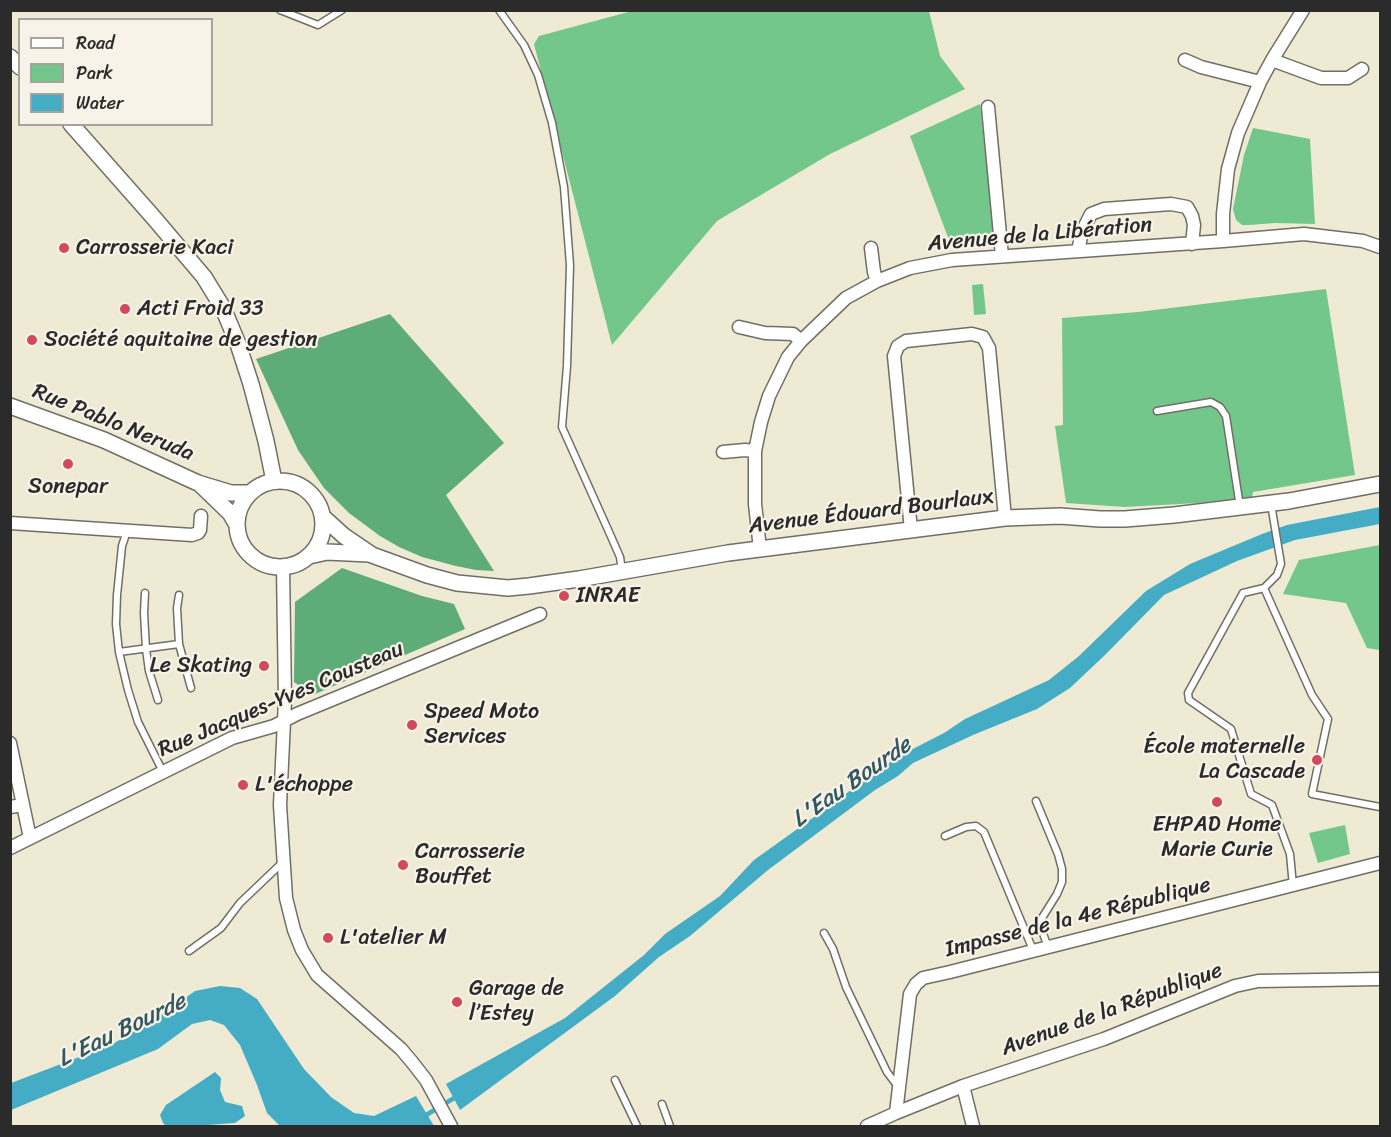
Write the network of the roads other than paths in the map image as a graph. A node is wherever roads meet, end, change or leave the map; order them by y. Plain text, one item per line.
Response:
1 (280, 10) edge
2 (342, 10) edge
3 (499, 10) edge
4 (1303, 10) edge
5 (1185, 60) dead end
6 (1272, 60) junction
7 (1362, 69) dead end
8 (1260, 82) junction
9 (988, 107) dead end
10 (73, 126) edge
11 (1223, 242) junction
12 (1192, 243) junction
13 (1380, 247) edge
14 (871, 248) dead end
15 (1078, 251) junction
16 (1002, 256) junction
17 (877, 280) junction
18 (739, 327) dead end
19 (801, 341) junction
20 (10, 405) edge
21 (1157, 411) dead end
22 (754, 451) junction
23 (723, 452) dead end
24 (274, 481) junction
25 (198, 483) junction
26 (1380, 484) edge
27 (250, 493) junction
28 (1271, 503) junction
29 (1240, 507) junction
30 (201, 516) dead end
31 (323, 517) junction
32 (1005, 519) junction
33 (10, 523) edge
34 (237, 525) junction
35 (127, 530) junction
36 (911, 530) junction
37 (760, 549) junction
38 (372, 555) junction
39 (309, 556) junction
40 (283, 567) junction
41 (622, 572) junction
42 (1264, 588) junction
43 (146, 593) dead end
44 (179, 595) dead end
45 (540, 614) dead end
46 (179, 644) junction
47 (146, 649) junction
48 (119, 652) junction
49 (191, 688) dead end
50 (158, 700) dead end
51 (285, 720) junction
52 (10, 743) edge
53 (163, 772) junction
54 (1036, 801) dead end
55 (17, 806) edge
56 (1380, 807) edge
57 (945, 836) dead end
58 (30, 838) junction
59 (10, 848) edge
60 (284, 861) junction
61 (1380, 864) edge
62 (1293, 886) junction
63 (824, 933) dead end
64 (1049, 947) junction
65 (189, 951) dead end
66 (1034, 951) junction
67 (1380, 979) edge
68 (615, 1080) dead end
69 (963, 1086) junction
70 (899, 1088) junction
71 (662, 1104) dead end
72 (896, 1113) junction
73 (451, 1126) edge
74 (638, 1126) edge
75 (670, 1126) edge
76 (869, 1126) edge
77 (973, 1126) edge

1 - 2 lane
3 - 41 lane
4 - 6 street
5 - 8 street
6 - 7 street
6 - 8 street
8 - 11 street
9 - 16 street
10 - 24 street
11 - 12 street, Avenue de la Libération
11 - 13 street, Avenue de la Libération
12 - 15 street, Avenue de la Libération
12 - 15 street
14 - 17 street
15 - 16 street, Avenue de la Libération
16 - 17 street, Avenue de la Libération
17 - 19 street, Avenue de la Libération
18 - 19 street
19 - 22 street, Avenue de la Libération
20 - 25 street, Rue Pablo Neruda
21 - 29 lane
22 - 23 street
22 - 37 street, Avenue de la Libération
24 - 27 street
24 - 31 street
25 - 27 street, Rue Pablo Neruda
25 - 34 street, Rue Pablo Neruda
26 - 28 street, Avenue Édouard Bourlaux
27 - 34 street
28 - 29 street, Avenue Édouard Bourlaux
28 - 42 lane
29 - 32 street, Avenue Édouard Bourlaux
30 - 35 street
31 - 38 street, Avenue Édouard Bourlaux
31 - 39 street
32 - 36 street, Avenue Édouard Bourlaux
32 - 36 street
33 - 35 street
34 - 40 street
35 - 48 lane
36 - 37 street, Avenue Édouard Bourlaux
37 - 41 street, Avenue Édouard Bourlaux
38 - 39 street, Avenue Édouard Bourlaux
38 - 41 street, Avenue Édouard Bourlaux
39 - 40 street
40 - 51 street
42 - 56 lane
42 - 62 lane
43 - 47 lane
44 - 46 lane
45 - 51 street, Rue Jacques-Yves Cousteau
46 - 47 lane
46 - 49 lane
47 - 48 lane
47 - 50 lane
48 - 53 lane
51 - 53 street, Rue Jacques-Yves Cousteau
51 - 60 street
52 - 55 street
53 - 58 street, Rue Jacques-Yves Cousteau
54 - 64 lane
55 - 58 street
57 - 66 lane
58 - 59 street, Rue Jacques-Yves Cousteau
60 - 65 lane
60 - 73 street
61 - 62 street, Impasse de la 4e République
62 - 64 street, Impasse de la 4e République
63 - 70 lane
64 - 66 street, Impasse de la 4e République
66 - 70 street, Impasse de la 4e République
67 - 69 street, Avenue de la République
68 - 74 lane
69 - 72 street, Avenue de la République
69 - 77 street
70 - 72 street, Impasse de la 4e République
71 - 75 lane
72 - 76 street, Avenue de la République

